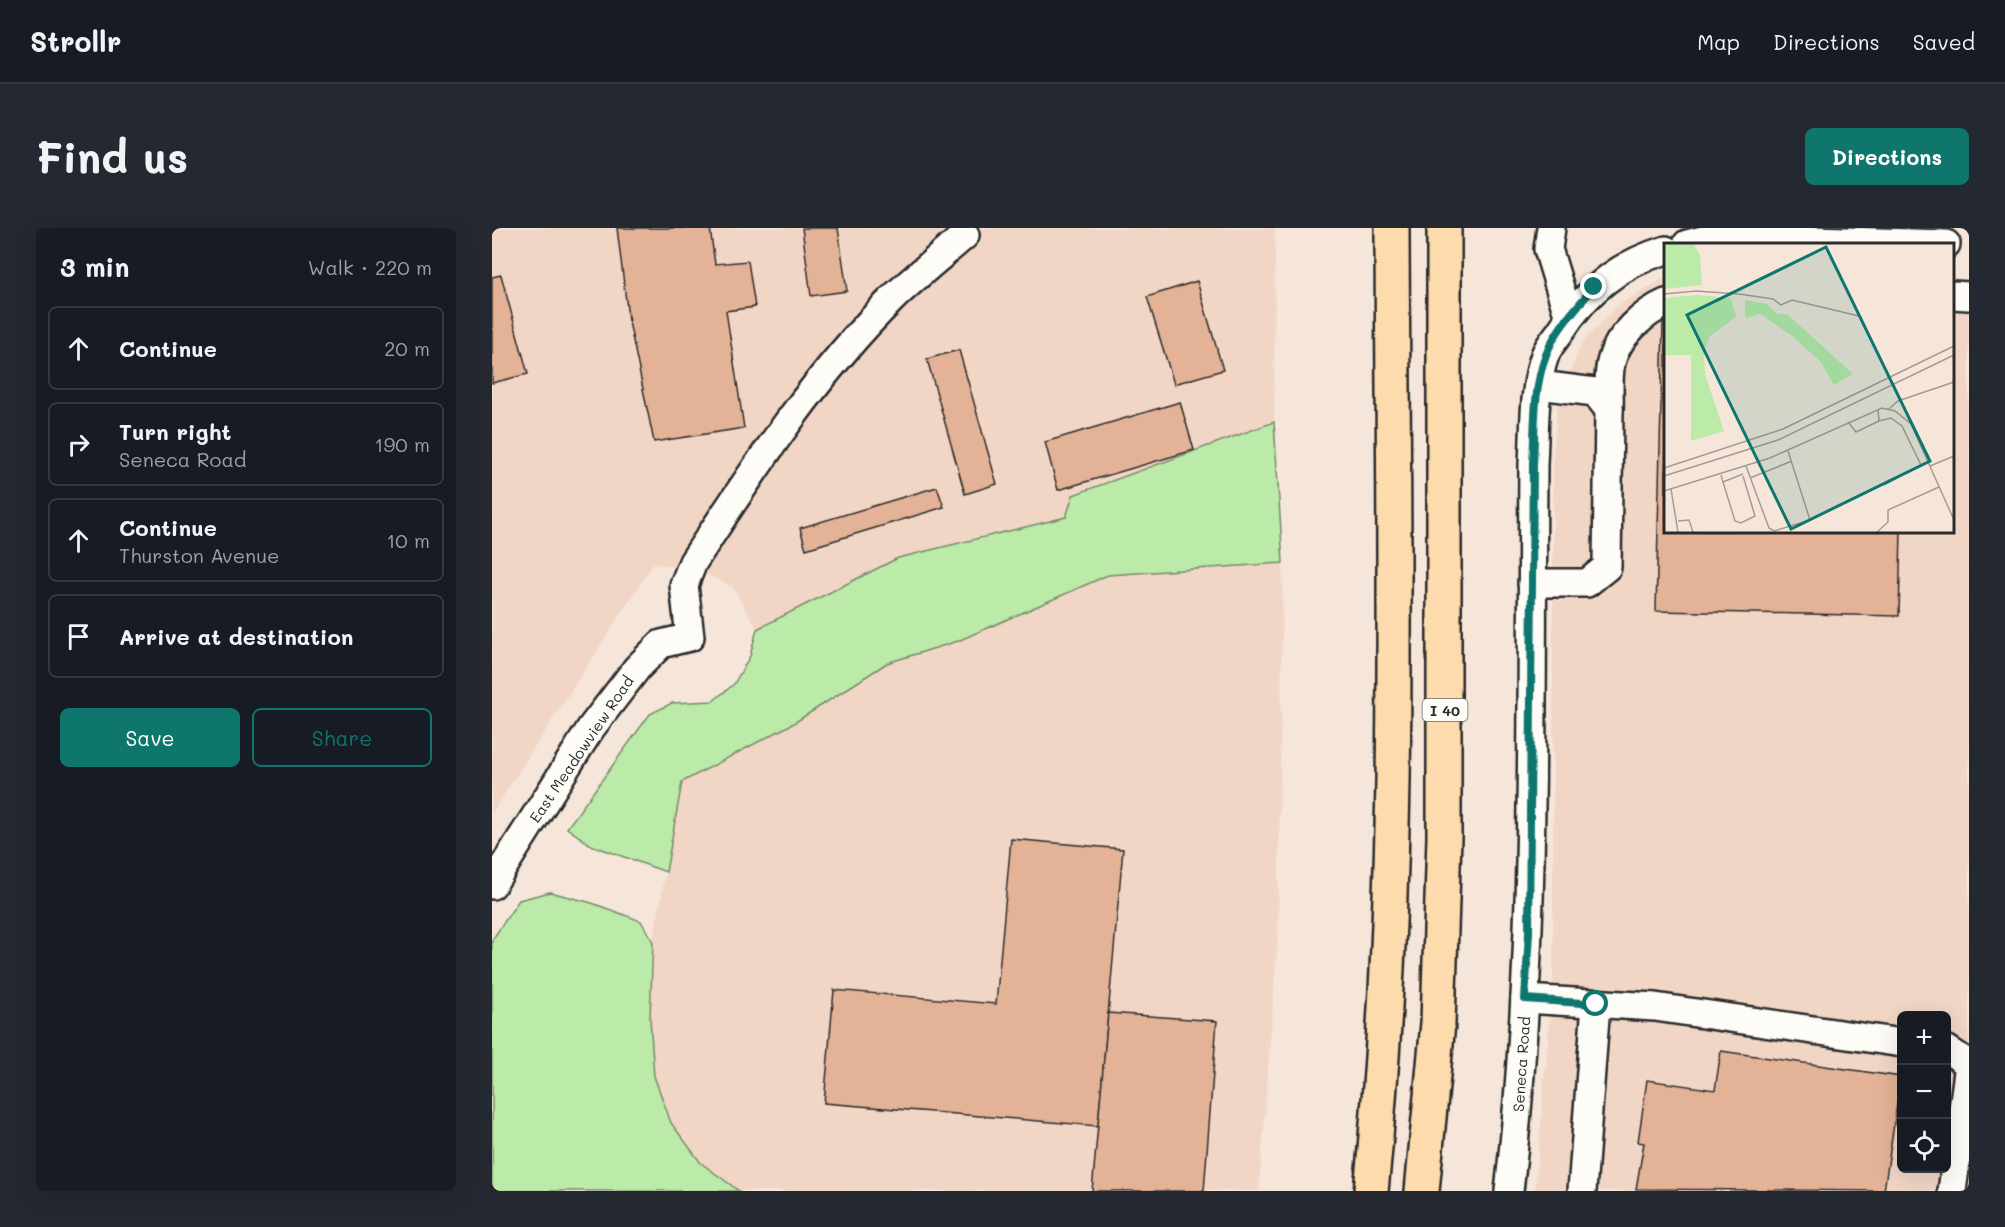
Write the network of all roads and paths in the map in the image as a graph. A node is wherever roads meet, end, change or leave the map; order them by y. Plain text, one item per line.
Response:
1 (1392, 228) edge
2 (1444, 228) edge
3 (1551, 228) edge
4 (965, 235) dead end
5 (1691, 243) edge
6 (1913, 243) edge
7 (1664, 251) edge
8 (1954, 295) edge
9 (1969, 296) edge
10 (1664, 304) edge
11 (1569, 318) junction
12 (1539, 385) junction
13 (1609, 410) junction
14 (1532, 583) junction
15 (492, 885) edge
16 (1525, 999) junction
17 (1596, 1004) junction
18 (1897, 1042) edge
19 (1951, 1052) edge
20 (1371, 1191) edge
21 (1422, 1191) edge
22 (1509, 1191) edge
23 (1582, 1191) edge
24 (1952, 1191) edge

1 - 20 highway
2 - 21 highway, I 40
3 - 11 street
4 - 15 street, East Meadowview Road
5 - 6 street
7 - 11 street, Seneca Road
8 - 9 street
10 - 13 street
11 - 12 street, Seneca Road
12 - 13 street
12 - 14 street, Seneca Road
13 - 14 street
14 - 16 street, Seneca Road
16 - 17 street
16 - 22 street, Seneca Road
17 - 18 street
17 - 23 street
19 - 24 street

